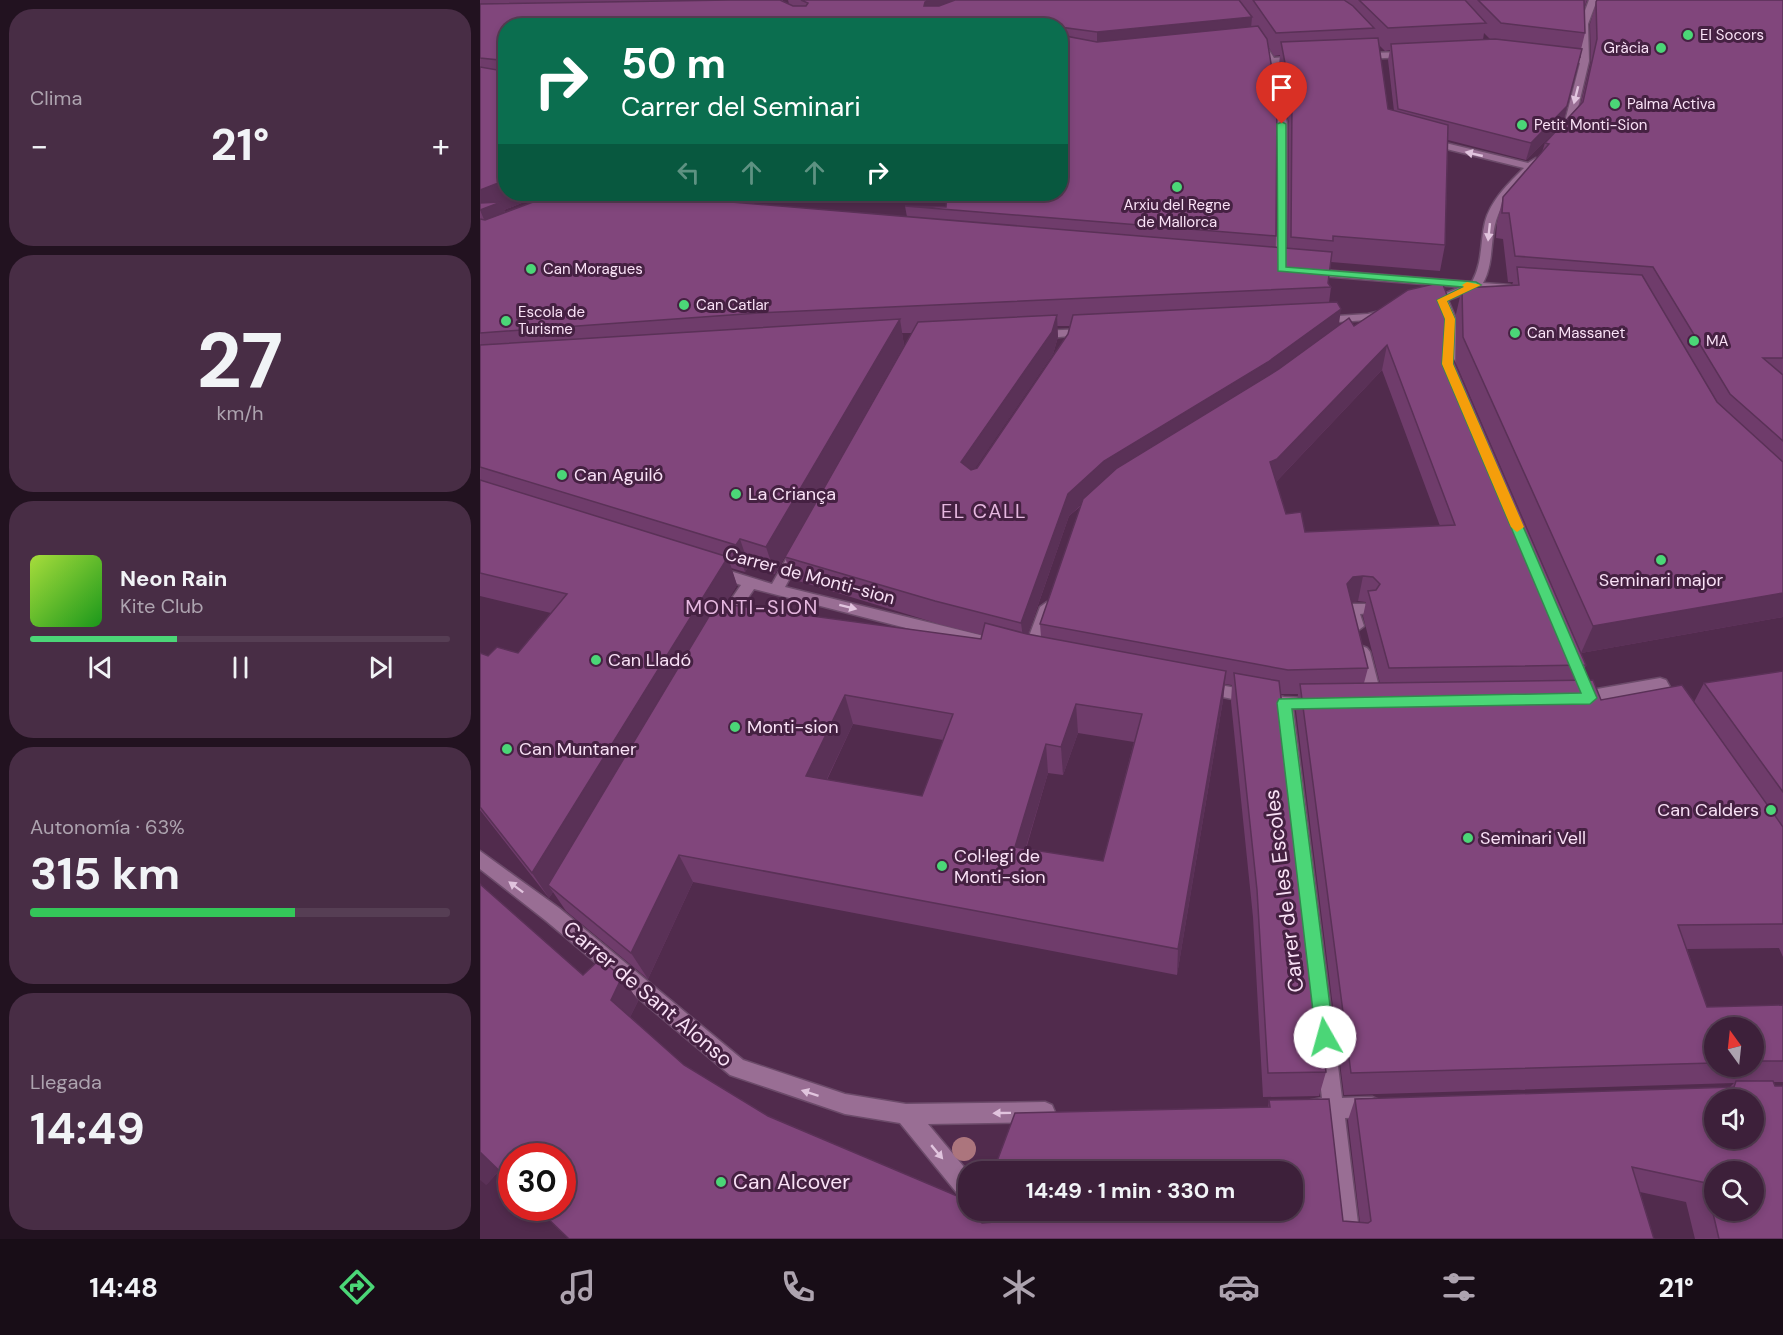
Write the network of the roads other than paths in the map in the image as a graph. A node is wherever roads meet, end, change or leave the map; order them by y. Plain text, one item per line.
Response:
1 (1593, 0) edge
2 (1253, 34) edge
3 (1260, 43) junction
4 (1248, 44) edge
5 (1378, 51) junction
6 (1414, 53) edge
7 (1348, 57) edge
8 (1550, 57) edge
9 (1304, 59) edge
10 (1271, 61) junction
11 (1585, 61) junction
12 (1382, 66) edge
13 (1561, 134) edge
14 (1420, 139) edge
15 (1546, 150) edge
16 (1531, 167) junction
17 (593, 201) edge
18 (748, 201) edge
19 (587, 217) edge
20 (732, 221) edge
21 (1269, 268) edge
22 (1281, 269) junction
23 (1476, 285) junction
24 (1522, 288) edge
25 (1442, 300) junction
26 (1420, 305) edge
27 (1400, 310) edge
28 (1368, 318) junction
29 (1310, 321) edge
30 (1350, 330) edge
31 (1101, 331) edge
32 (1020, 336) edge
33 (1452, 375) edge
34 (804, 540) edge
35 (705, 568) edge
36 (750, 583) junction
37 (1053, 588) edge
38 (776, 590) junction
39 (1365, 609) edge
40 (717, 633) edge
41 (998, 646) edge
42 (1030, 654) edge
43 (1192, 686) edge
44 (1563, 698) edge
45 (1375, 702) edge
46 (1284, 703) junction
47 (1330, 703) edge
48 (1683, 720) edge
49 (480, 859) edge
50 (1393, 1106) edge
51 (1334, 1108) junction
52 (1286, 1109) edge
53 (1060, 1112) edge
54 (906, 1114) junction
55 (958, 1177) edge
56 (989, 1221) edge
57 (999, 1239) edge
58 (1349, 1239) edge

1 - 11 street
2 - 3 street
3 - 4 street
3 - 10 street
5 - 6 street
5 - 7 street
5 - 12 street
8 - 11 street
9 - 10 street
10 - 22 street
11 -> 13 street
16 -> 14 street
15 - 16 street
16 -> 23 street
17 - 19 street
18 - 20 street
21 - 22 street
22 - 23 street
23 - 24 street
23 - 25 street
25 - 26 street
25 - 33 street
27 - 28 street
28 - 29 street
28 - 30 street
31 - 32 street
34 - 38 street
35 - 36 street, Carrer de Monti-sion
36 - 38 street, Carrer de Monti-sion
36 - 40 street
37 - 42 street
38 -> 41 street, Carrer de Monti-sion
39 - 45 street
43 - 46 street
44 - 48 street
46 - 47 street
46 - 51 street, Carrer de les Escoles
54 -> 49 street, Carrer de Sant Alonso
50 - 51 street
51 - 52 street
51 - 58 street, Carrer de les Escoles
53 -> 54 street, Carrer de Sant Alonso
54 -> 55 street
56 - 57 street

